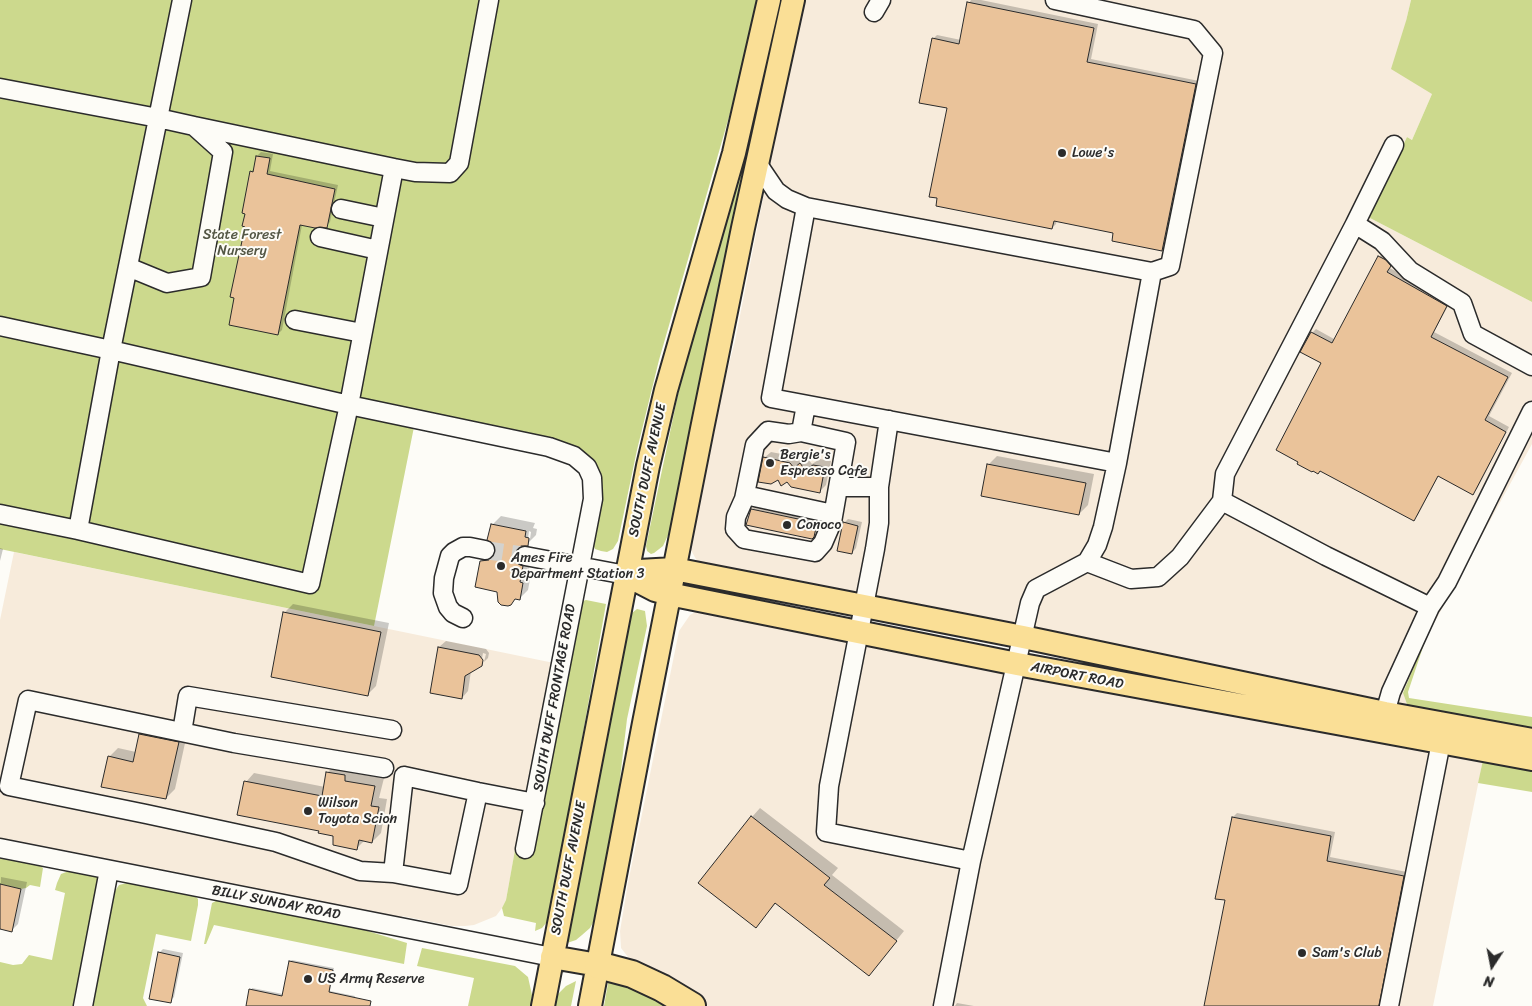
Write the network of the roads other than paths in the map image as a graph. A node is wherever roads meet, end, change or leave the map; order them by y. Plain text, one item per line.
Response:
1 (182, 0) edge
2 (489, 0) edge
3 (769, 0) edge
4 (793, 0) edge
5 (1055, 0) edge
6 (0, 88) edge
7 (158, 118) junction
8 (194, 126) junction
9 (1394, 145) dead end
10 (757, 163) junction
11 (394, 168) junction
12 (806, 207) junction
13 (341, 209) dead end
14 (384, 218) junction
15 (1356, 224) junction
16 (320, 237) dead end
17 (378, 250) junction
18 (128, 267) junction
19 (1152, 272) junction
20 (295, 320) dead end
21 (0, 326) edge
22 (362, 333) junction
23 (112, 350) junction
24 (1532, 366) edge
25 (349, 405) junction
26 (806, 405) junction
27 (1532, 411) edge
28 (889, 420) junction
29 (801, 432) junction
30 (1117, 463) junction
31 (838, 487) junction
32 (879, 487) junction
33 (745, 495) junction
34 (1222, 501) junction
35 (0, 514) edge
36 (833, 514) junction
37 (78, 530) junction
38 (485, 550) tunnel mouth
39 (525, 556) tunnel mouth
40 (1087, 562) junction
41 (579, 566) junction
42 (674, 568) junction
43 (626, 575) junction
44 (669, 594) junction
45 (865, 606) junction
46 (1430, 607) junction
47 (462, 618) dead end
48 (859, 632) junction
49 (1023, 637) junction
50 (1017, 664) junction
51 (1386, 713) junction
52 (392, 730) dead end
53 (182, 732) junction
54 (1532, 740) edge
55 (1441, 742) junction
56 (1532, 759) edge
57 (384, 768) dead end
58 (478, 792) junction
59 (535, 803) junction
60 (0, 848) edge
61 (525, 849) dead end
62 (972, 861) junction
63 (110, 870) junction
64 (393, 873) junction
65 (552, 958) junction
66 (598, 966) junction
67 (83, 1006) edge
68 (543, 1006) edge
69 (590, 1006) edge
70 (692, 1006) edge
71 (943, 1006) edge
72 (1388, 1006) edge

1 - 7 street
2 - 11 street
3 - 43 main road, SOUTH DUFF AVENUE
4 - 10 main road
5 - 19 street
6 - 7 street
7 - 8 street
7 - 18 street
8 - 11 street
8 - 18 street
9 - 15 street
10 - 12 street
10 - 42 main road
11 - 14 street
12 - 19 street
12 - 26 street
13 - 14 street
14 - 17 street
15 - 24 street
15 - 34 street
16 - 17 street
17 - 22 street
18 - 23 street
19 - 30 street
20 - 22 street
21 - 23 street, SOUTH DUFF FRONTAGE ROAD
22 - 25 street
23 - 25 street, SOUTH DUFF FRONTAGE ROAD
23 - 37 street
25 - 37 street
25 - 41 street, SOUTH DUFF FRONTAGE ROAD
26 - 28 street
26 - 29 street
27 - 46 street
28 - 30 street
28 - 32 street
29 - 31 street
29 - 33 street
30 - 40 street
31 - 32 street
31 - 36 street
32 - 45 street
33 - 36 street
33 - 36 street
34 - 40 street
34 - 46 street
35 - 37 street
38 - 47 street
39 - 41 street, AIRPORT ROAD
40 - 49 street
41 - 43 street, AIRPORT ROAD
41 - 59 street, SOUTH DUFF FRONTAGE ROAD
42 - 43 main road, AIRPORT ROAD
42 - 44 main road
42 - 45 main road, AIRPORT ROAD
43 - 44 main road, AIRPORT ROAD
43 - 65 main road, SOUTH DUFF AVENUE
44 - 48 main road, AIRPORT ROAD
44 - 66 main road
45 - 48 street
45 - 49 main road, AIRPORT ROAD
46 - 51 street
48 - 50 main road, AIRPORT ROAD
48 - 62 street
49 - 50 street
49 - 51 main road, AIRPORT ROAD
50 - 55 main road, AIRPORT ROAD
50 - 62 street
51 - 54 main road, AIRPORT ROAD
52 - 53 street
53 - 57 street
53 - 64 street
55 - 56 main road, AIRPORT ROAD
55 - 72 street
58 - 59 street
58 - 64 street
58 - 64 street
59 - 61 street, SOUTH DUFF FRONTAGE ROAD
60 - 63 street, BILLY SUNDAY ROAD
62 - 71 street
63 - 65 street, BILLY SUNDAY ROAD
63 - 67 street
65 - 66 main road
65 - 68 main road, SOUTH DUFF AVENUE
66 - 69 main road
66 - 70 highway

